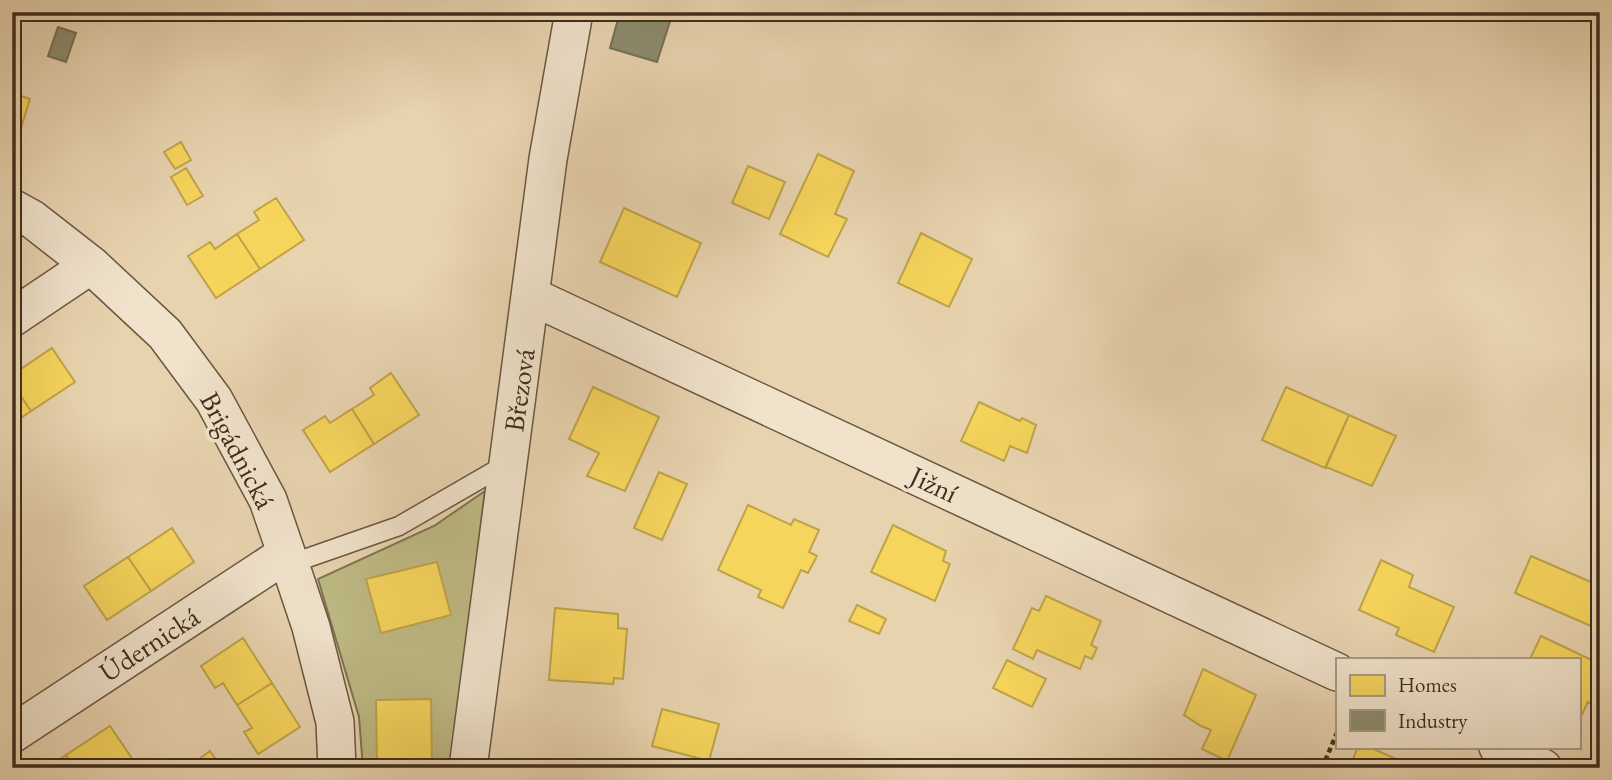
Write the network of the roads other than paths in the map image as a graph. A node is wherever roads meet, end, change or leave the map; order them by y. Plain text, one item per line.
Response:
1 (574, 12) edge
2 (12, 208) edge
3 (90, 265) junction
4 (531, 296) junction
5 (12, 318) edge
6 (509, 462) junction
7 (288, 559) junction
8 (1336, 672) edge
9 (12, 734) edge
10 (1500, 748) edge
11 (337, 768) edge
12 (468, 768) edge
13 (1543, 768) edge

1 - 4 street, Březová
2 - 3 street, Brigádnická
3 - 5 street
3 - 7 street, Brigádnická
4 - 6 street, Březová
4 - 8 street, Jižní
6 - 7 lane
6 - 12 street, Březová
7 - 9 street, Údernická
7 - 11 street, Brigádnická
10 - 13 street

